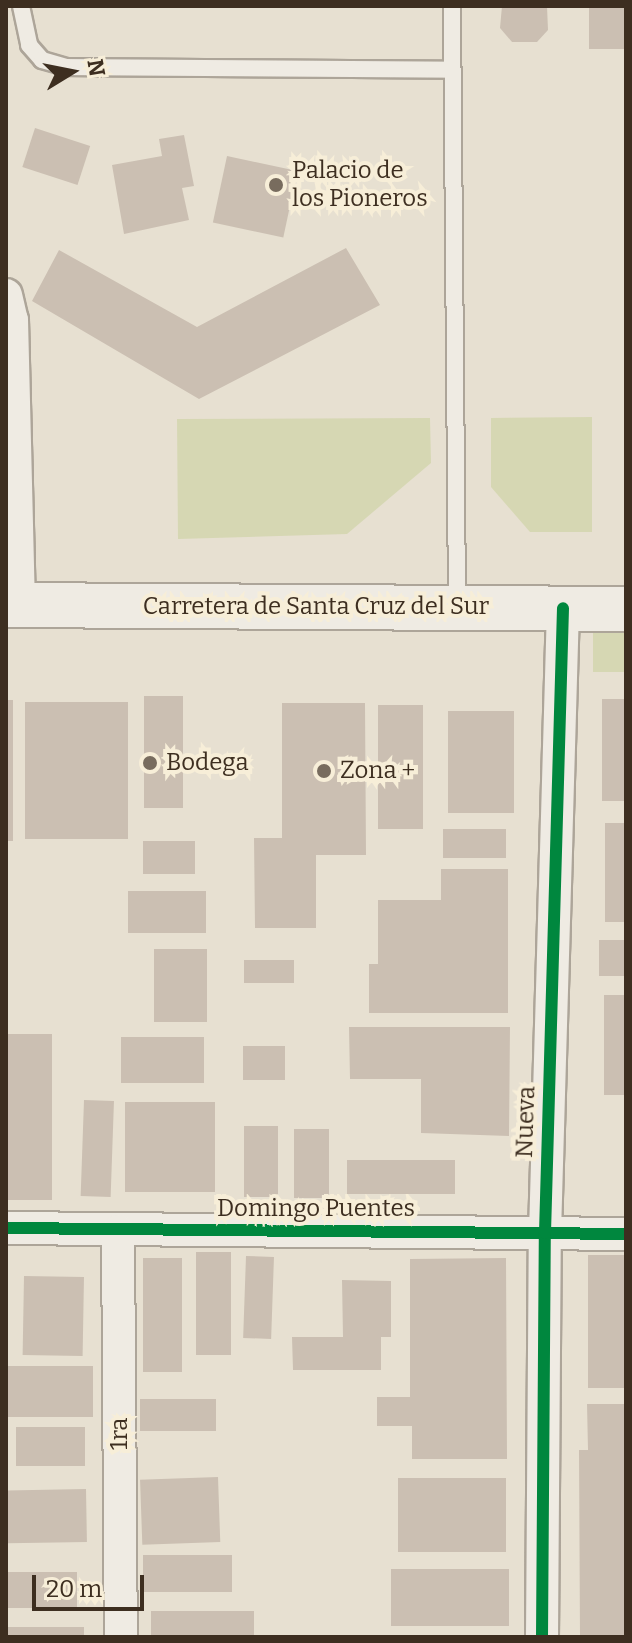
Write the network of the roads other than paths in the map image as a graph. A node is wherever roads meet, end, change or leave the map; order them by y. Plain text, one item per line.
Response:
1 (21, 6) edge
2 (452, 6) edge
3 (452, 70) junction
4 (6, 295) edge
5 (12, 605) edge
6 (457, 608) junction
7 (563, 608) junction
8 (626, 609) edge
9 (6, 1228) edge
10 (118, 1231) junction
11 (545, 1233) junction
12 (626, 1234) edge
13 (121, 1637) edge
14 (542, 1637) edge

1 - 3 lane
2 - 3 lane
3 - 6 lane
4 - 5 street
5 - 6 main road, Carretera de Santa Cruz del Sur
6 - 7 main road, Carretera de Santa Cruz del Sur
7 - 8 main road, Carretera de Santa Cruz del Sur
7 - 11 street, Nueva
9 - 10 street, Domingo Puentes
10 - 11 street, Domingo Puentes
10 - 13 street, 1ra
11 - 12 street, Domingo Puentes
11 - 14 street, Nueva

